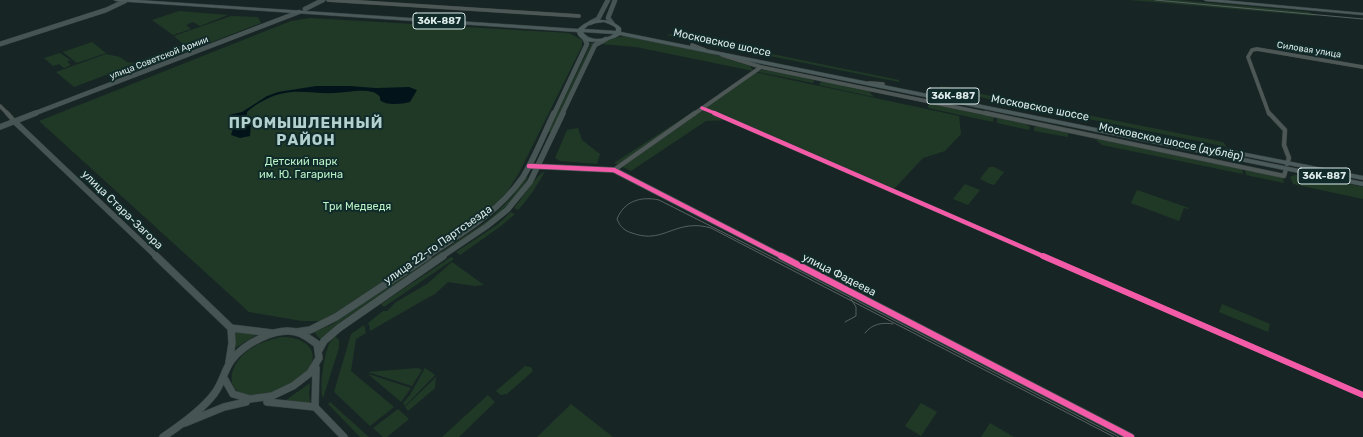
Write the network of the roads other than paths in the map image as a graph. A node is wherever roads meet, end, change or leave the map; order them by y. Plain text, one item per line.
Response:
1 (116, 0) edge
2 (142, 0) edge
3 (146, 0) edge
4 (167, 0) edge
5 (323, 0) edge
6 (328, 0) edge
7 (608, 0) edge
8 (615, 0) edge
9 (1206, 0) edge
10 (125, 1) edge
11 (302, 10) junction
12 (1363, 14) edge
13 (579, 16) dead end
14 (589, 23) junction
15 (612, 23) junction
16 (581, 28) junction
17 (619, 31) junction
18 (584, 37) junction
19 (608, 39) junction
20 (0, 44) edge
21 (692, 45) junction
22 (704, 49) junction
23 (761, 67) junction
24 (1363, 67) edge
25 (832, 81) junction
26 (868, 83) junction
27 (883, 84) junction
28 (0, 106) edge
29 (702, 108) junction
30 (14, 122) junction
31 (0, 127) edge
32 (545, 133) junction
33 (554, 134) junction
34 (541, 142) junction
35 (550, 143) junction
36 (529, 166) junction
37 (538, 166) junction
38 (1286, 166) junction
39 (614, 170) junction
40 (1363, 180) edge
41 (1363, 184) edge
42 (231, 328) junction
43 (296, 332) junction
44 (275, 333) junction
45 (319, 350) junction
46 (229, 364) junction
47 (316, 368) junction
48 (224, 378) junction
49 (1363, 395) edge
50 (246, 402) junction
51 (261, 402) junction
52 (315, 407) junction
53 (183, 424) junction
54 (163, 437) edge
55 (344, 437) edge
56 (1131, 437) edge

1 - 10 main road, Московское шоссе / 36К-887
2 - 3 main road, Московское шоссе / 36К-887
3 - 11 main road, Московское шоссе / 36К-887
4 - 11 main road, Московское шоссе / 36К-887
5 - 11 street, улица Советской Армии
6 - 13 street
7 - 14 street
8 - 15 street
9 - 12 main road
10 - 11 main road, Московское шоссе / 36К-887
10 - 20 street
11 - 16 main road, Московское шоссе / 36К-887
11 - 30 street, улица Советской Армии
14 - 15 main road
14 - 16 main road
15 - 17 main road
16 - 17 main road, Московское шоссе / 36К-887
16 - 18 main road
17 - 19 main road
17 - 21 main road, Московское шоссе / 36К-887
17 - 22 main road, Московское шоссе / 36К-887
17 - 38 main road, Московское шоссе / 36К-887
18 - 19 main road
18 - 32 street, улица 22-го Партсъезда
19 - 33 street, улица 22-го Партсъезда
21 - 22 street, Московское шоссе (дублёр)
21 - 27 main road, Московское шоссе / 36К-887
22 - 23 street, Московское шоссе (дублёр)
22 - 26 main road, Московское шоссе / 36К-887
23 - 25 street, Московское шоссе (дублёр)
23 - 29 street
24 - 38 street, Силовая улица
25 - 26 street, Московское шоссе (дублёр)
25 - 38 street, Московское шоссе (дублёр)
26 - 27 street, Московское шоссе (дублёр)
26 - 38 main road, Московское шоссе / 36К-887
27 - 38 main road, Московское шоссе / 36К-887
28 - 30 street, улица Стара-Загора
29 - 39 street
29 - 49 street
30 - 31 street, улица Советской Армии
30 - 42 street, улица Стара-Загора
32 - 33 street
32 - 34 street, улица 22-го Партсъезда
33 - 35 street, улица 22-го Партсъезда
34 - 35 street
34 - 36 street, улица 22-го Партсъезда
35 - 37 street, улица 22-го Партсъезда
36 - 37 street, улица Фадеева
36 - 43 street, улица 22-го Партсъезда
37 - 39 street, улица Фадеева
37 - 45 street, улица 22-го Партсъезда
38 - 40 main road, Московское шоссе / 36К-887
38 - 41 main road, Московское шоссе / 36К-887
39 - 56 street, улица Фадеева
42 - 44 street
42 - 46 street
43 - 44 street
43 - 45 street
44 - 46 street
45 - 47 street
46 - 48 street
47 - 51 street
47 - 52 street
48 - 50 street
48 - 53 street
50 - 51 street
50 - 53 street
51 - 52 street
52 - 55 street
53 - 54 street

